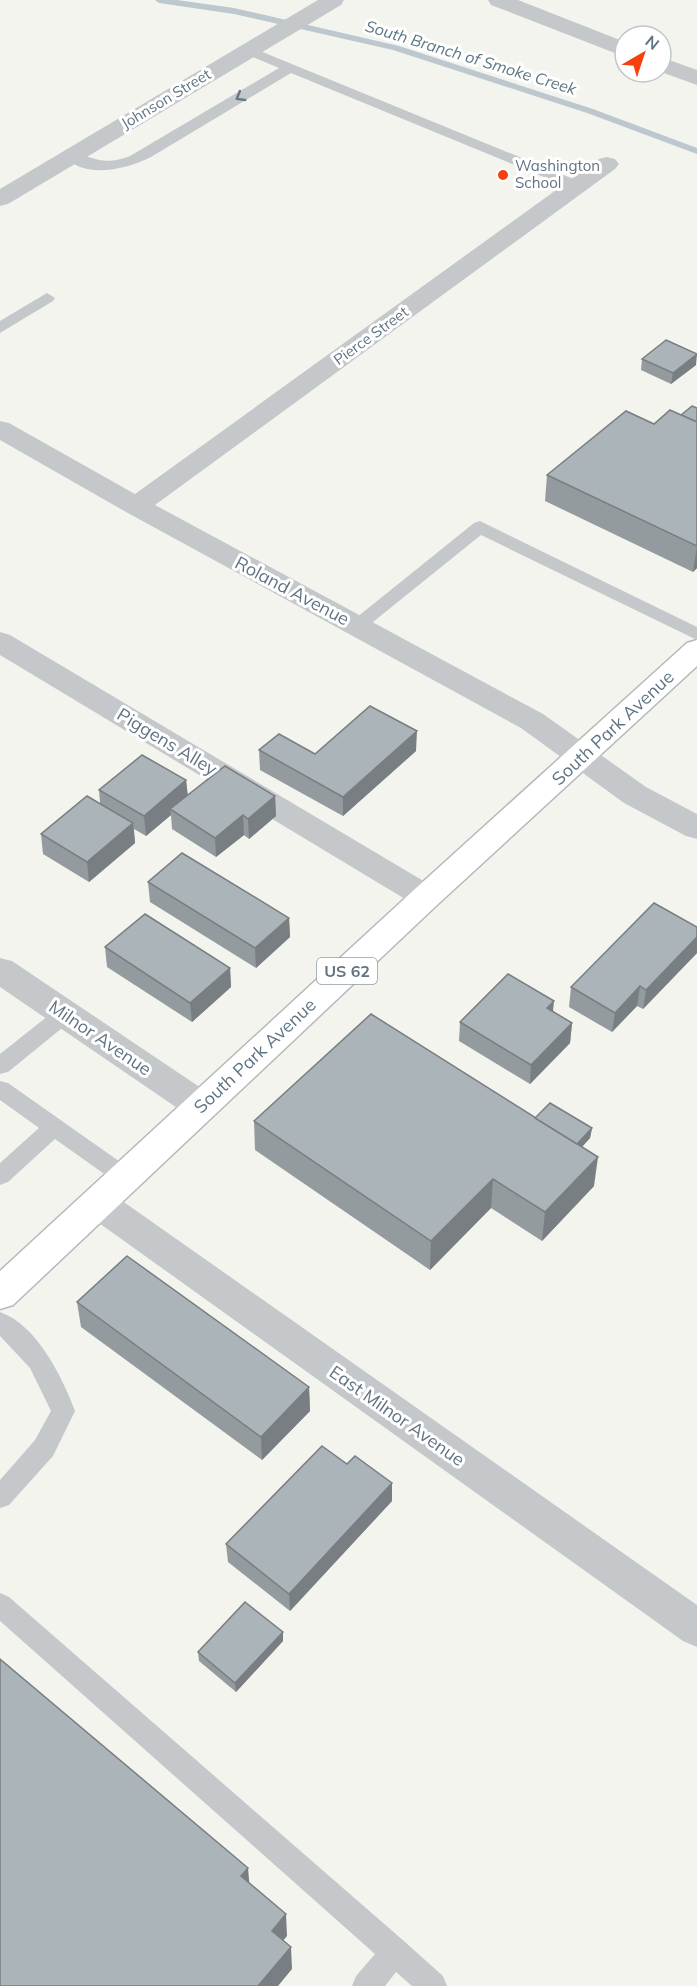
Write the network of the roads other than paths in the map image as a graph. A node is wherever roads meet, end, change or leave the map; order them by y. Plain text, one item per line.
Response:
1 (499, 0) edge
2 (331, 1) edge
3 (613, 45) edge
4 (254, 47) junction
5 (290, 67) junction
6 (673, 69) edge
7 (697, 78) edge
8 (71, 156) junction
9 (607, 164) dead end
10 (578, 186) junction
11 (0, 199) edge
12 (47, 298) dead end
13 (0, 328) edge
14 (0, 429) edge
15 (136, 507) junction
16 (357, 626) junction
17 (697, 634) edge
18 (0, 642) edge
19 (697, 651) edge
20 (582, 757) junction
21 (697, 828) edge
22 (426, 897) junction
23 (0, 970) edge
24 (65, 1014) junction
25 (0, 1066) edge
26 (0, 1089) edge
27 (201, 1106) junction
28 (54, 1127) junction
29 (0, 1176) edge
30 (125, 1177) junction
31 (98, 1203) junction
32 (3, 1285) edge
33 (0, 1322) edge
34 (0, 1497) edge
35 (0, 1605) edge
36 (697, 1628) edge
37 (395, 1952) junction
38 (366, 1986) edge
39 (433, 1986) edge

1 - 3 street
2 - 4 street, Johnson Street
4 - 5 lane
4 - 8 street, Johnson Street
5 -> 8 lane
5 - 10 lane
6 - 7 street
8 - 11 street, Johnson Street
9 - 10 street, Pierce Street
10 - 15 street, Pierce Street
12 - 13 lane
14 - 15 street, Roland Avenue
15 - 16 street, Roland Avenue
16 - 17 lane
16 - 20 street, Roland Avenue
18 - 22 street, Piggens Alley
19 - 20 main road, South Park Avenue / US 62
20 - 21 street, Roland Avenue
20 - 22 main road, South Park Avenue / US 62
22 - 27 main road, South Park Avenue / US 62
23 - 24 street, Milnor Avenue
24 - 25 lane
24 - 27 street, Milnor Avenue
26 - 28 lane
27 - 30 main road, South Park Avenue / US 62
28 - 29 lane
28 - 30 lane
30 - 31 main road, South Park Avenue / US 62
31 - 32 main road, South Park Avenue / US 62
31 - 36 street, East Milnor Avenue
33 - 34 lane
35 - 37 lane
37 - 38 lane
37 - 39 lane

